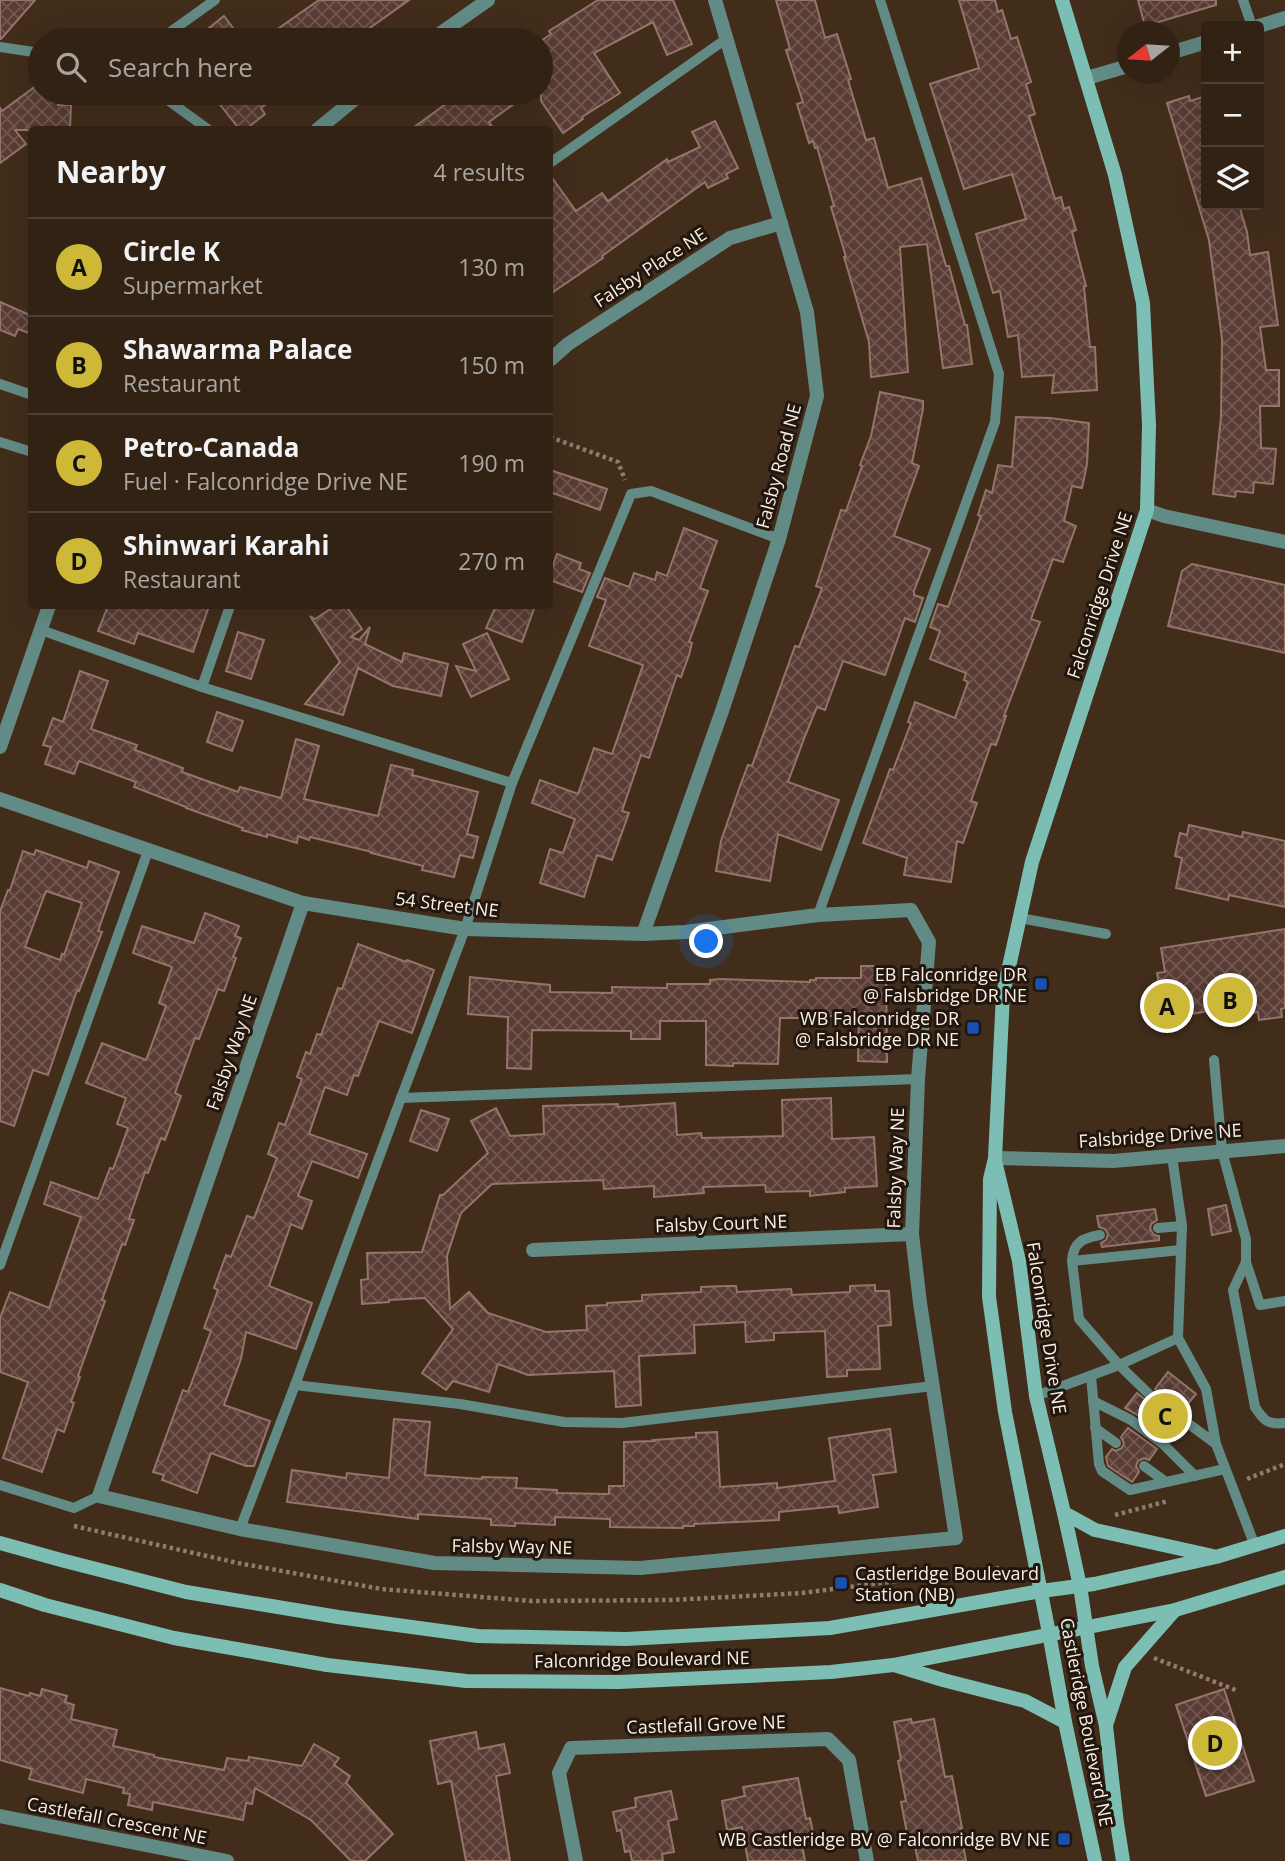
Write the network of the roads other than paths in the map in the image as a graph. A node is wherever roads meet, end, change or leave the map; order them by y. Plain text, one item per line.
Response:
1 (215, 0) edge
2 (488, 0) edge
3 (715, 0) edge
4 (880, 0) edge
5 (1062, 0) edge
6 (1243, 0) edge
7 (1285, 18) edge
8 (1250, 21) edge
9 (1264, 24) edge
10 (176, 28) edge
11 (448, 28) edge
12 (726, 39) junction
13 (1201, 44) edge
14 (0, 47) edge
15 (1180, 50) edge
16 (28, 51) edge
17 (1117, 69) edge
18 (1087, 78) junction
19 (175, 105) edge
20 (347, 105) edge
21 (204, 126) edge
22 (322, 126) edge
23 (553, 161) edge
24 (781, 223) junction
25 (553, 357) edge
26 (0, 384) edge
27 (28, 394) edge
28 (0, 442) edge
29 (28, 451) edge
30 (1147, 510) junction
31 (779, 539) junction
32 (1285, 542) edge
33 (48, 609) edge
34 (229, 609) edge
35 (41, 631) junction
36 (202, 687) junction
37 (0, 747) edge
38 (512, 783) junction
39 (0, 799) edge
40 (149, 851) junction
41 (303, 903) junction
42 (818, 915) junction
43 (1020, 918) junction
44 (465, 929) junction
45 (643, 934) junction
46 (1106, 934) dead end
47 (929, 942) joint
48 (1214, 1060) dead end
49 (918, 1079) junction
50 (401, 1098) junction
51 (1285, 1146) edge
52 (1222, 1151) junction
53 (1172, 1156) junction
54 (995, 1158) junction
55 (1182, 1226) junction
56 (1158, 1228) dead end
57 (912, 1234) junction
58 (1100, 1235) dead end
59 (533, 1250) dead end
60 (1181, 1250) junction
61 (1072, 1261) junction
62 (1246, 1262) junction
63 (0, 1265) edge
64 (1285, 1301) edge
65 (1178, 1338) junction
66 (1119, 1365) junction
67 (1091, 1376) junction
68 (295, 1385) junction
69 (933, 1386) junction
70 (1036, 1396) junction
71 (1093, 1401) junction
72 (1285, 1423) edge
73 (1095, 1428) junction
74 (1116, 1443) dead end
75 (1216, 1444) junction
76 (1144, 1466) dead end
77 (1225, 1469) junction
78 (1195, 1476) junction
79 (1166, 1482) junction
80 (0, 1485) edge
81 (99, 1496) junction
82 (1064, 1513) junction
83 (240, 1529) junction
84 (1285, 1536) edge
85 (0, 1543) edge
86 (1255, 1546) junction
87 (1216, 1557) junction
88 (1285, 1577) edge
89 (1080, 1586) junction
90 (0, 1590) edge
91 (1041, 1591) junction
92 (1174, 1610) junction
93 (1086, 1627) junction
94 (1049, 1633) junction
95 (893, 1665) junction
96 (1065, 1722) junction
97 (1106, 1726) junction
98 (0, 1816) edge
99 (227, 1861) edge
100 (576, 1861) edge
101 (867, 1861) edge
102 (1095, 1861) edge
103 (1123, 1861) edge

1 - 10 lane
2 - 11 street
3 - 12 street, Falsby Road NE
4 - 42 lane
5 - 18 main road, Falconridge Drive NE
6 - 8 lane
7 - 9 street
12 - 23 lane
12 - 24 street, Falsby Road NE
13 - 15 street
14 - 16 lane
17 - 18 street
18 - 30 main road, Falconridge Drive NE
19 - 21 lane
20 - 22 street
24 - 25 street, Falsby Place NE
24 - 31 street, Falsby Road NE
26 - 27 lane
28 - 29 lane
30 - 32 street
30 - 43 main road, Falconridge Drive NE
31 - 38 lane
31 - 45 street, Falsby Road NE
33 - 35 street
34 - 36 lane
35 - 36 lane
35 - 37 street
36 - 38 lane
38 - 44 lane
39 - 40 street, 54 Street NE
40 - 41 street, 54 Street NE
40 - 63 lane
41 - 44 street, 54 Street NE
41 - 81 street, Falsby Way NE
42 - 45 street, 54 Street NE
42 - 47 street, 54 Street NE
43 - 46 lane
43 - 54 main road, Falconridge Drive NE
44 - 45 street, 54 Street NE
44 - 50 lane
47 - 49 street, Falsby Way NE
48 - 52 lane
49 - 50 lane
49 - 57 street, Falsby Way NE
50 - 68 lane
51 - 52 street, Falsbridge Drive NE
52 - 53 street, Falsbridge Drive NE
52 - 62 lane
53 - 54 street, Falsbridge Drive NE
53 - 55 lane
54 - 70 main road, Falconridge Drive NE
54 - 91 main road, Falconridge Drive NE
55 - 56 lane
55 - 60 lane
57 - 59 street, Falsby Court NE
57 - 69 street, Falsby Way NE
58 - 61 lane
60 - 61 lane
60 - 65 lane
61 - 66 lane
62 - 64 lane
62 - 72 lane
65 - 66 lane
65 - 75 lane
66 - 67 lane
66 - 75 lane
67 - 70 lane
67 - 71 lane
68 - 69 lane
68 - 83 lane
69 - 83 street, Falsby Way NE
70 - 82 main road, Falconridge Drive NE
71 - 73 lane
71 - 78 lane
73 - 74 lane
73 - 79 lane
75 - 77 lane
76 - 79 lane
77 - 78 lane
77 - 86 lane
78 - 79 lane
80 - 81 lane
81 - 83 street, Falsby Way NE
82 - 87 main road
82 - 89 main road, Falconridge Drive NE
84 - 86 main road, Falconridge Boulevard NE
85 - 91 main road, Falconridge Boulevard NE
86 - 87 main road, Falconridge Boulevard NE
87 - 89 main road, Falconridge Boulevard NE
88 - 92 main road, Falconridge Boulevard NE
89 - 91 main road, Falconridge Boulevard NE
89 - 93 main road, Falconridge Drive NE
90 - 95 main road, Falconridge Boulevard NE
91 - 94 main road, Castleridge Boulevard NE
92 - 93 main road, Falconridge Boulevard NE
92 - 97 main road
93 - 94 main road, Falconridge Boulevard NE
93 - 97 main road, Castleridge Boulevard NE
94 - 95 main road, Falconridge Boulevard NE
94 - 96 main road, Castleridge Boulevard NE
95 - 96 main road
96 - 102 main road, Castleridge Boulevard NE
97 - 103 main road, Castleridge Boulevard NE
98 - 99 street, Castlefall Crescent NE
100 - 101 street, Castlefall Grove NE

